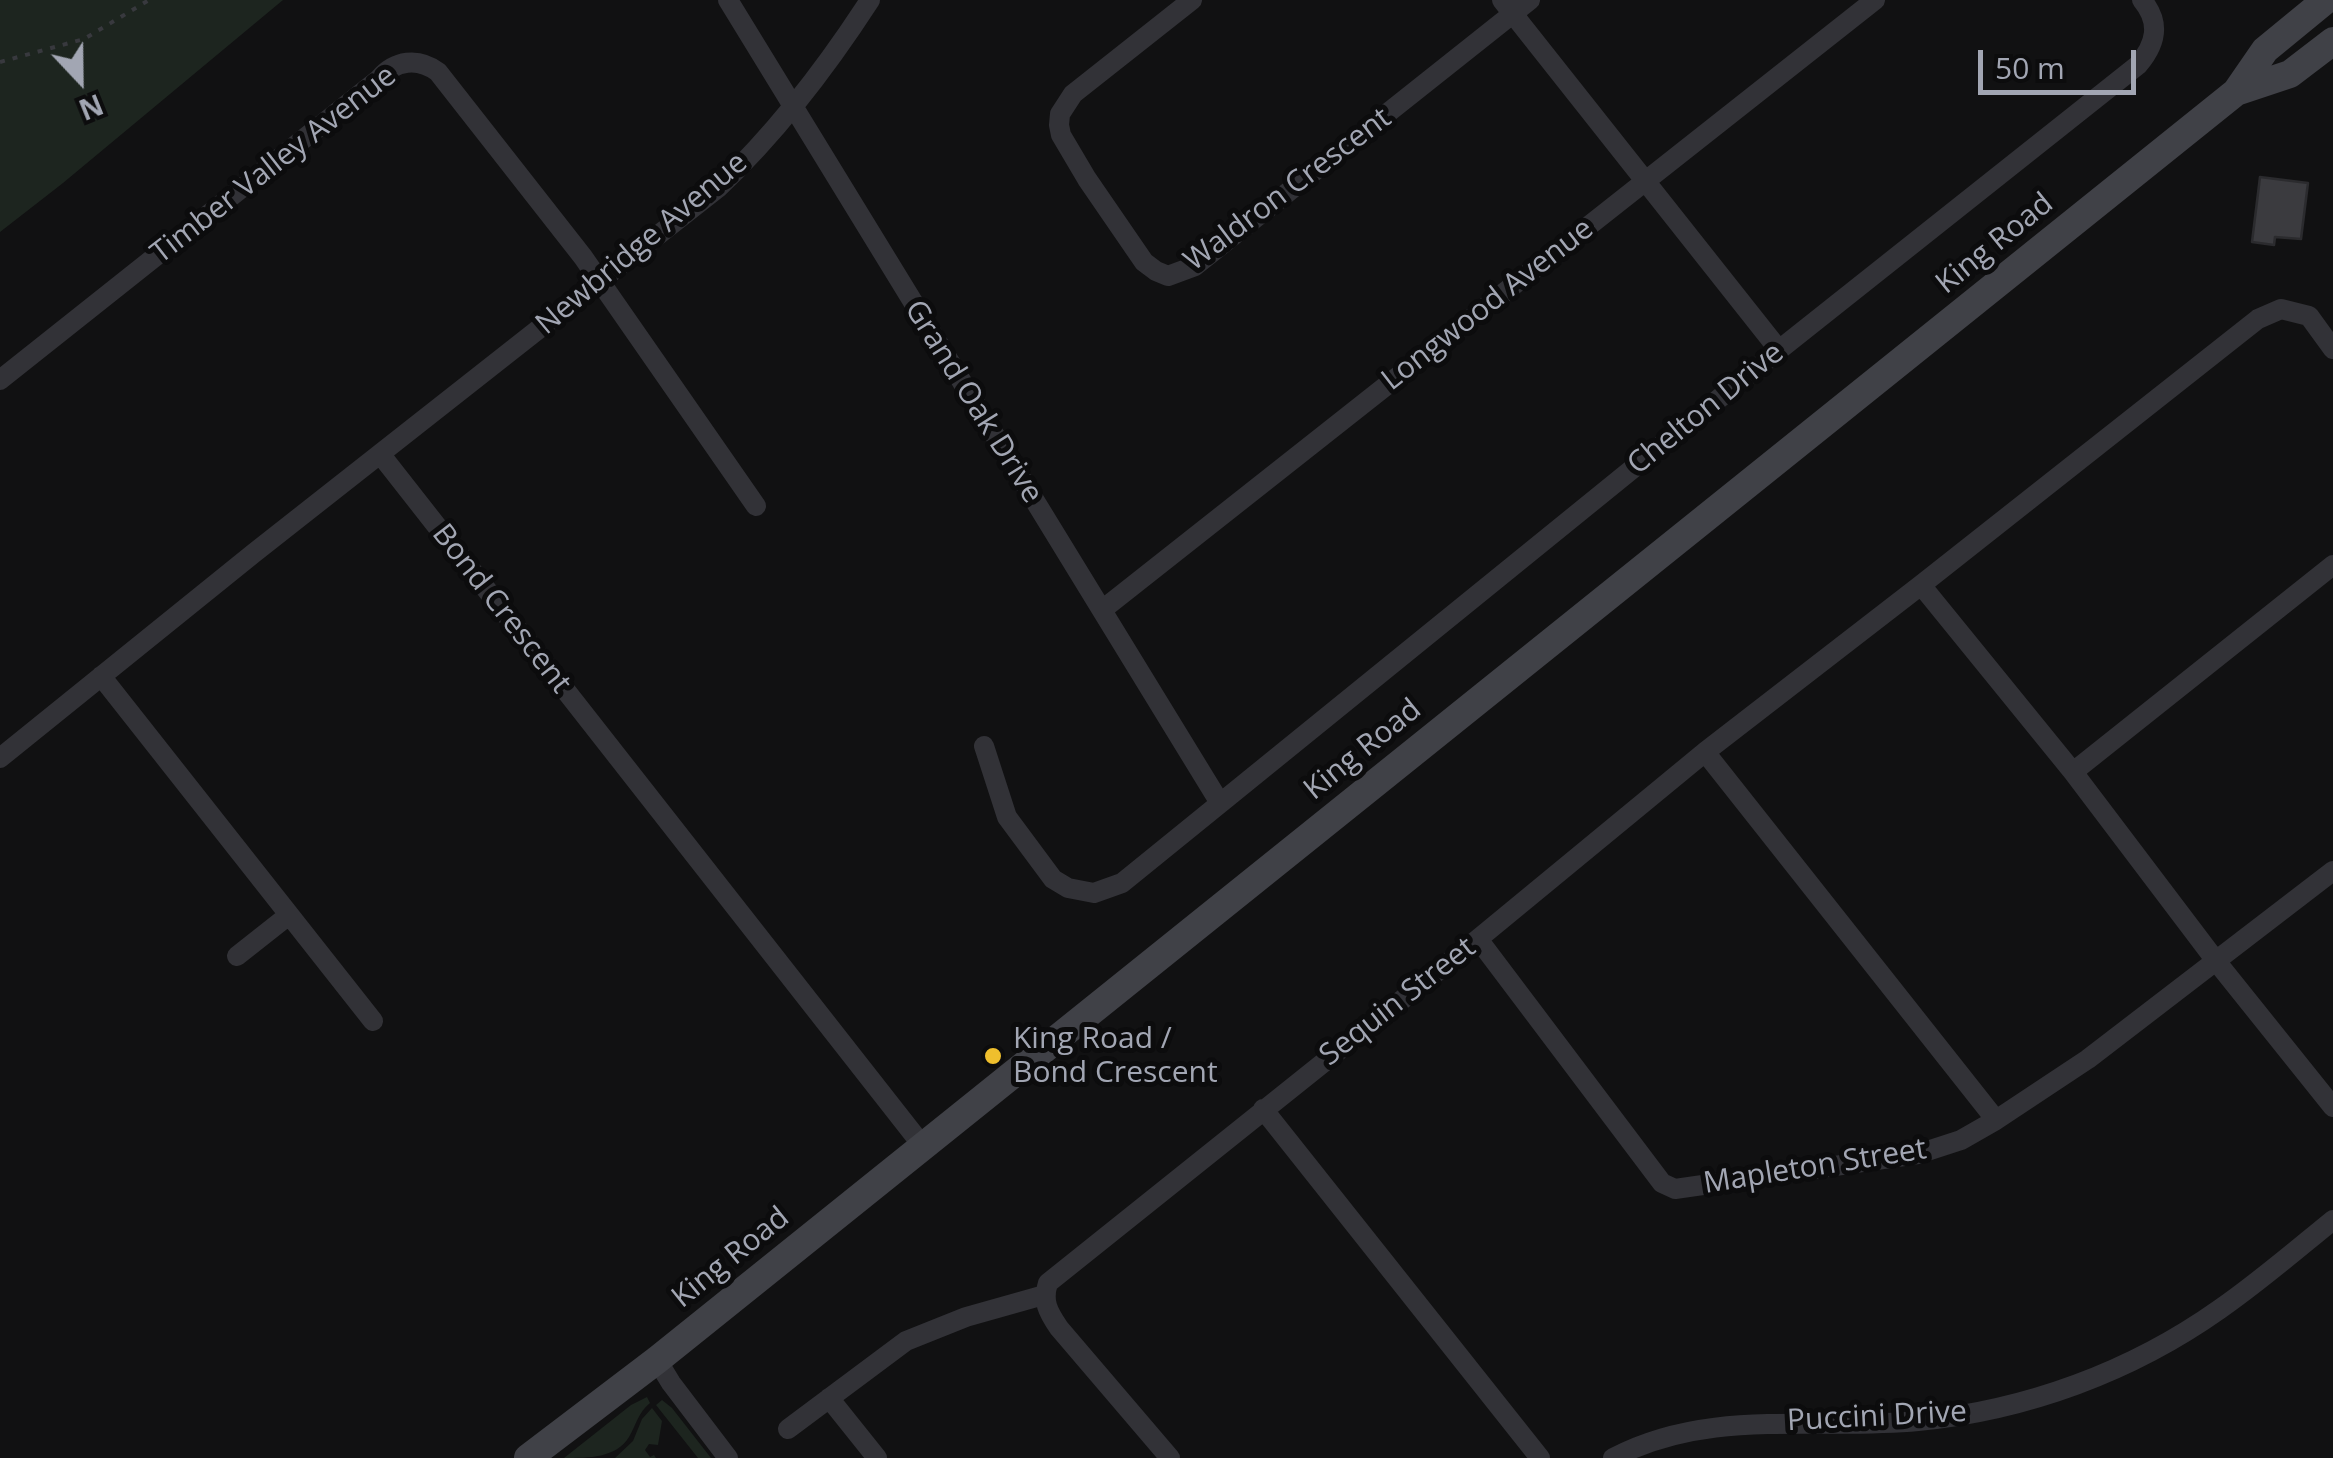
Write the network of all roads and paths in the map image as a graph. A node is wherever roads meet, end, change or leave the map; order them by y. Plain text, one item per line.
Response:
1 (150, 0) edge
2 (728, 0) edge
3 (870, 0) edge
4 (1192, 0) edge
5 (1530, 0) edge
6 (1875, 0) edge
7 (2142, 0) edge
8 (2326, 0) edge
9 (1507, 7) edge
10 (2333, 41) edge
11 (0, 62) edge
12 (2236, 92) junction
13 (793, 106) junction
14 (1644, 182) junction
15 (600, 282) junction
16 (2333, 349) edge
17 (1779, 350) junction
18 (0, 380) edge
19 (381, 455) junction
20 (756, 506) dead end
21 (2333, 565) edge
22 (1921, 585) junction
23 (1102, 610) junction
24 (102, 676) junction
25 (984, 746) dead end
26 (1705, 752) junction
27 (0, 758) edge
28 (2073, 772) junction
29 (1220, 803) junction
30 (2333, 871) edge
31 (289, 915) junction
32 (1478, 939) junction
33 (238, 956) dead end
34 (2216, 961) junction
35 (372, 1021) dead end
36 (2333, 1107) edge
37 (1263, 1110) junction
38 (1996, 1120) junction
39 (922, 1146) junction
40 (2333, 1220) edge
41 (1044, 1295) junction
42 (657, 1360) junction
43 (830, 1398) junction
44 (788, 1429) dead end
45 (528, 1458) edge
46 (728, 1458) edge
47 (878, 1458) edge
48 (1170, 1458) edge
49 (1540, 1458) edge
50 (1613, 1458) edge

1 - 11 path
2 - 13 street, Grand Oak Drive
3 - 13 street, Newbridge Avenue
4 - 9 street, Waldron Crescent
5 - 9 street
6 - 14 street, Longwood Avenue
7 - 17 street, Chelton Drive
8 - 12 main road, King Road
9 - 14 street
10 - 12 main road, King Road
12 - 39 main road, King Road
13 - 15 street, Newbridge Avenue
13 - 23 street, Grand Oak Drive
14 - 17 street
14 - 23 street, Longwood Avenue
15 - 18 street, Timber Valley Avenue
15 - 19 street, Newbridge Avenue
15 - 20 street, Timber Valley Avenue
16 - 22 street, Sequin Street
17 - 29 street, Chelton Drive
19 - 24 street
19 - 39 street, Bond Crescent
21 - 28 street
22 - 26 street, Sequin Street
22 - 28 street
23 - 29 street, Grand Oak Drive
24 - 27 street
24 - 31 street
25 - 29 street, Chelton Drive
26 - 32 street, Sequin Street
26 - 38 street
28 - 34 street
30 - 34 street, Mapleton Street
31 - 33 street
31 - 35 street
32 - 37 street, Sequin Street
32 - 38 street, Mapleton Street
34 - 36 street
34 - 38 street, Mapleton Street
37 - 41 street, Sequin Street
37 - 49 street
39 - 42 main road, King Road
40 - 50 street, Puccini Drive
41 - 43 street
41 - 48 street
42 - 45 main road, King Road
42 - 46 street
43 - 44 street
43 - 47 street

